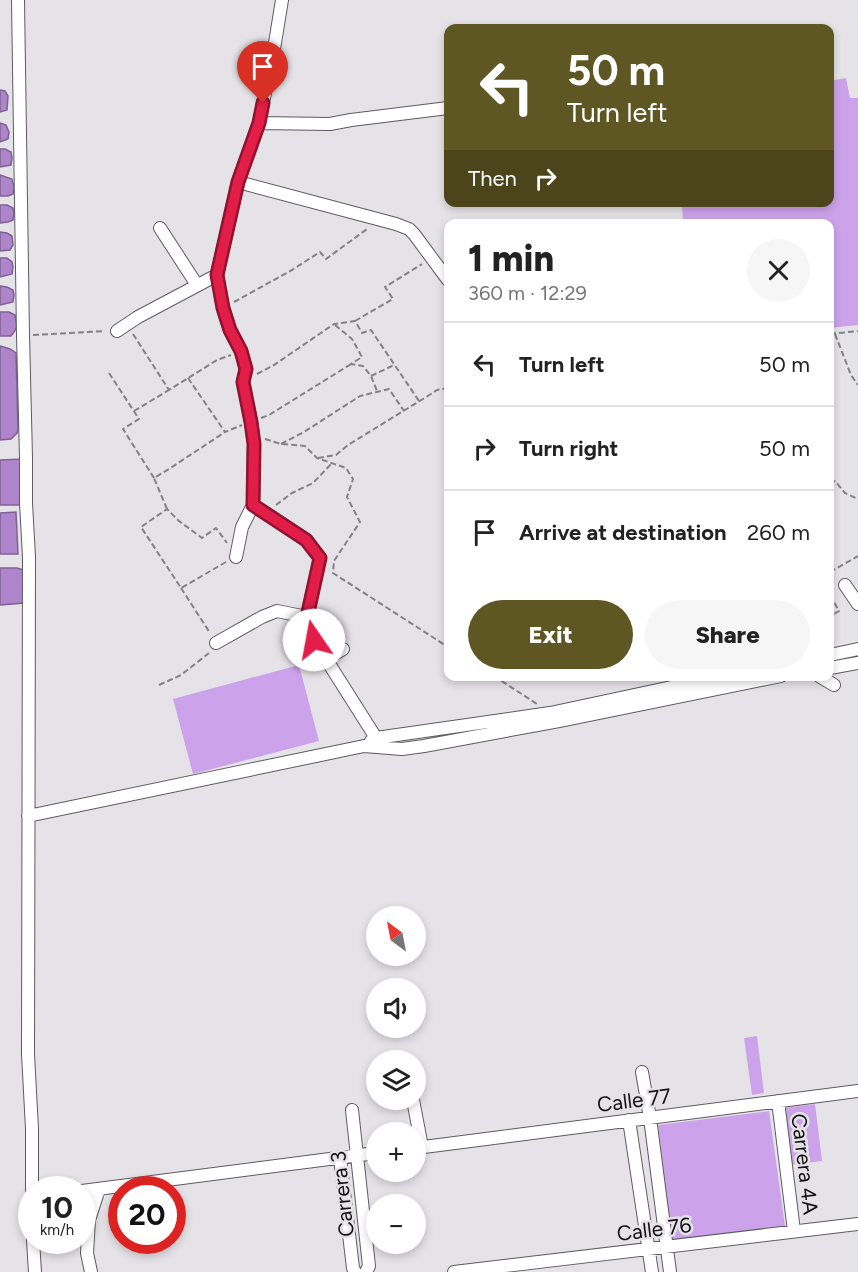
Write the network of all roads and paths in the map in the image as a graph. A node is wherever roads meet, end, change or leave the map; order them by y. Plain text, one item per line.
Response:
1 (18, 0) edge
2 (282, 0) edge
3 (444, 108) edge
4 (259, 123) junction
5 (238, 182) junction
6 (379, 220) junction
7 (160, 228) dead end
8 (432, 258) junction
9 (444, 274) edge
10 (217, 275) junction
11 (197, 285) junction
12 (223, 308) junction
13 (355, 321) junction
14 (334, 324) junction
15 (122, 327) junction
16 (858, 331) edge
17 (835, 334) joint
18 (22, 335) junction
19 (241, 351) junction
20 (351, 364) junction
21 (394, 365) junction
22 (109, 373) dead end
23 (370, 376) junction
24 (188, 378) junction
25 (243, 382) junction
26 (858, 385) edge
27 (444, 389) edge
28 (169, 390) junction
29 (377, 391) junction
30 (419, 401) junction
31 (134, 411) junction
32 (404, 411) junction
33 (251, 422) junction
34 (225, 432) junction
35 (254, 444) junction
36 (281, 444) junction
37 (317, 458) junction
38 (332, 463) junction
39 (154, 478) junction
40 (834, 481) edge
41 (858, 499) edge
42 (253, 505) junction
43 (167, 509) junction
44 (266, 513) junction
45 (239, 544) junction
46 (858, 556) edge
47 (236, 557) joint
48 (834, 570) edge
49 (845, 585) dead end
50 (181, 588) junction
51 (834, 602) edge
52 (858, 603) edge
53 (834, 614) dead end
54 (307, 617) junction
55 (332, 631) dead end
56 (314, 640) junction
57 (216, 643) junction
58 (444, 644) edge
59 (343, 649) dead end
60 (858, 649) edge
61 (834, 653) edge
62 (326, 659) junction
63 (858, 663) edge
64 (834, 667) edge
65 (502, 681) edge
66 (708, 681) edge
67 (748, 681) edge
68 (827, 681) edge
69 (159, 685) dead end
70 (834, 685) dead end
71 (674, 692) junction
72 (550, 712) junction
73 (376, 738) junction
74 (364, 746) junction
75 (388, 748) junction
76 (28, 816) junction
77 (642, 1072) dead end
78 (858, 1091) edge
79 (778, 1101) junction
80 (352, 1110) dead end
81 (650, 1118) junction
82 (630, 1120) junction
83 (426, 1147) edge
84 (366, 1155) edge
85 (357, 1156) junction
86 (340, 1158) junction
87 (32, 1176) edge
88 (96, 1189) edge
89 (99, 1189) junction
90 (858, 1224) edge
91 (794, 1232) junction
92 (667, 1247) junction
93 (649, 1249) junction
94 (33, 1254) edge
95 (34, 1272) edge
96 (91, 1272) edge
97 (355, 1272) edge
98 (366, 1272) edge
99 (454, 1272) edge
100 (652, 1272) edge
101 (670, 1272) edge

1 - 18 street
2 - 4 street
3 - 4 street
4 - 5 street
5 - 6 street
5 - 10 street
6 - 8 street
6 - 12 path
7 - 11 street
8 - 9 street
8 - 13 path
10 - 11 street
10 - 12 street
11 - 15 street
12 - 19 street
13 - 14 path
13 - 21 path
14 - 20 path
14 - 25 path
15 - 18 path
15 - 28 path
16 - 17 path
17 - 26 path
18 - 76 street
19 - 24 path
19 - 25 street
20 - 23 path
20 - 33 path
21 - 23 path
21 - 30 path
22 - 31 path
23 - 29 path
24 - 28 path
24 - 34 path
25 - 33 street
27 - 30 path
28 - 31 path
29 - 32 path
29 - 36 path
30 - 32 path
31 - 39 path
32 - 37 path
33 - 34 path
33 - 35 street
34 - 39 path
35 - 36 path
35 - 42 street
36 - 37 path
37 - 38 path
38 - 44 path
38 - 58 path
39 - 43 path
40 - 41 path
42 - 44 street
42 - 45 street
43 - 45 path
43 - 50 path
44 - 54 street
45 - 47 street
46 - 48 path
47 - 50 path
49 - 52 street
50 - 57 path
51 - 53 path
54 - 56 street
54 - 57 street
55 - 56 street
56 - 62 street
57 - 69 path
59 - 62 street
60 - 61 street
62 - 73 street
63 - 64 street
65 - 72 path
66 - 71 street
67 - 71 street
68 - 70 street
71 - 72 street
71 - 75 street
72 - 73 street
73 - 74 street
73 - 75 street
74 - 75 street
74 - 76 street
76 - 87 street
77 - 81 street
78 - 79 street, Calle 77
79 - 81 street, Calle 77
79 - 91 street, Carrera 4A
80 - 85 street, Carrera 3
81 - 82 street, Calle 77
81 - 92 street
82 - 83 street, Calle 77
82 - 93 street
84 - 85 street
85 - 86 street
85 - 98 street, Carrera 3
86 - 89 street
86 - 97 street, Carrera 3
88 - 89 street
89 - 96 street
90 - 91 street, Calle 76
91 - 92 street, Calle 76
92 - 93 street, Calle 76
92 - 101 street
93 - 99 street, Calle 76
93 - 100 street
94 - 95 street

